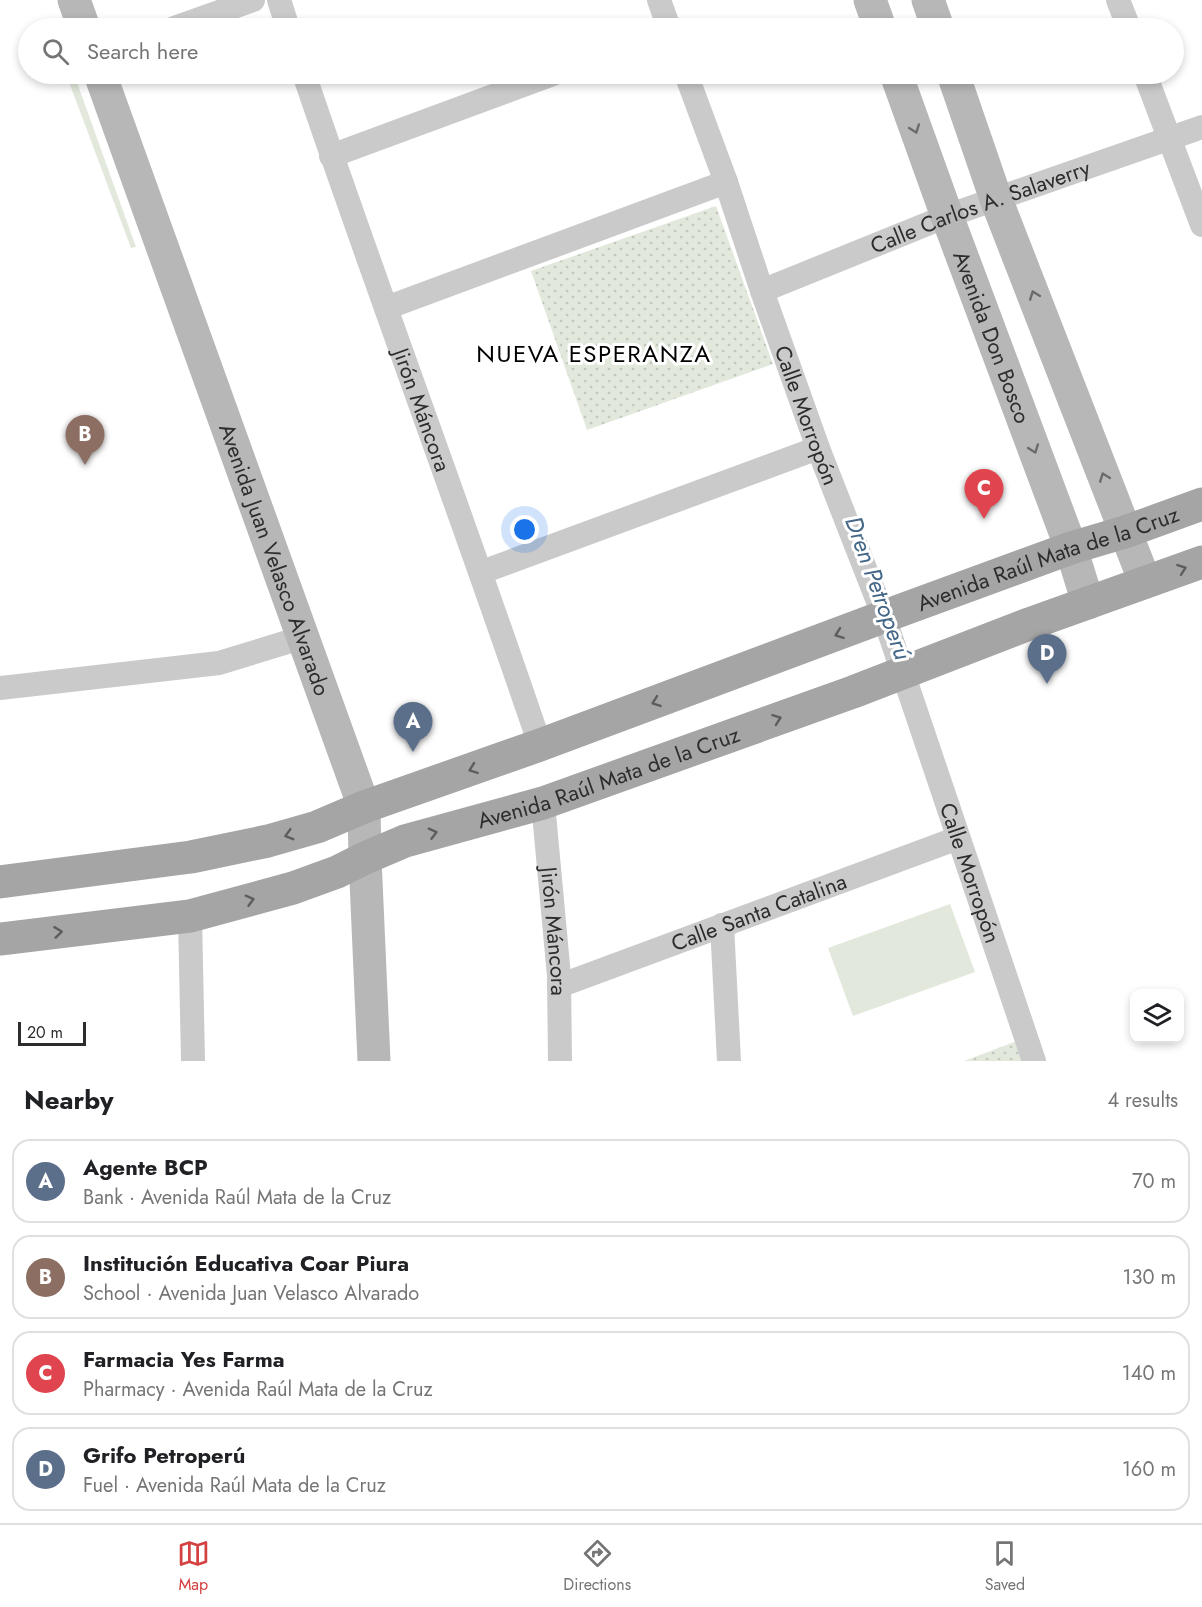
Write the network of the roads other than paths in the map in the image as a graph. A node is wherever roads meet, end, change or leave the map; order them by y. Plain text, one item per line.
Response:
1 (74, 0) edge
2 (253, 0) edge
3 (279, 0) edge
4 (659, 0) edge
5 (870, 0) edge
6 (928, 0) edge
7 (1118, 0) edge
8 (80, 18) edge
9 (202, 18) edge
10 (285, 18) edge
11 (665, 18) edge
12 (876, 18) edge
13 (934, 18) edge
14 (1125, 18) edge
15 (104, 84) edge
16 (307, 84) edge
17 (526, 84) edge
18 (690, 84) edge
19 (900, 84) edge
20 (956, 84) edge
21 (1149, 84) edge
22 (1202, 127) edge
23 (1170, 139) junction
24 (332, 156) junction
25 (726, 182) junction
26 (996, 199) junction
27 (946, 216) junction
28 (1202, 225) edge
29 (762, 291) junction
30 (386, 308) junction
31 (818, 448) junction
32 (1202, 504) edge
33 (1125, 532) junction
34 (1071, 548) junction
35 (1202, 562) edge
36 (482, 572) junction
37 (1145, 582) junction
38 (1088, 603) junction
39 (884, 617) junction
40 (304, 637) junction
41 (902, 672) junction
42 (0, 688) edge
43 (540, 745) junction
44 (543, 803) junction
45 (364, 807) junction
46 (958, 838) junction
47 (365, 858) junction
48 (0, 882) edge
49 (190, 916) junction
50 (722, 925) junction
51 (0, 939) edge
52 (559, 986) junction
53 (193, 1061) edge
54 (374, 1061) edge
55 (560, 1061) edge
56 (729, 1061) edge
57 (1034, 1061) edge

1 - 8 street
2 - 9 street
3 - 10 street
4 - 11 street
5 - 12 street
6 - 13 street
7 - 14 street
15 - 40 street, Avenida Juan Velasco Alvarado
16 - 24 street, Jirón Máncora
17 - 24 street
18 - 25 street, Calle Morropón
19 -> 27 street, Avenida Don Bosco
20 - 26 street
21 - 23 street
22 - 23 street, Calle Carlos A. Salaverry
23 - 26 street, Calle Carlos A. Salaverry
23 - 28 street
24 - 30 street, Jirón Máncora
25 - 29 street, Calle Morropón
25 - 30 street
26 - 27 street, Calle Carlos A. Salaverry
33 -> 26 street
27 - 29 street, Calle Carlos A. Salaverry
27 -> 34 street, Avenida Don Bosco
29 - 31 street, Calle Morropón
30 - 36 street, Jirón Máncora
31 - 36 street
31 - 39 street, Calle Morropón
32 - 33 main road, Avenida Raúl Mata de la Cruz
33 - 34 main road, Avenida Raúl Mata de la Cruz
33 - 37 street
34 - 38 street, Avenida Don Bosco
34 - 39 main road, Avenida Raúl Mata de la Cruz
37 -> 35 main road, Avenida Raúl Mata de la Cruz
36 - 43 street, Jirón Máncora
37 - 38 main road, Avenida Raúl Mata de la Cruz
38 - 41 main road, Avenida Raúl Mata de la Cruz
39 - 41 street, Calle Morropón
39 -> 43 main road, Avenida Raúl Mata de la Cruz
40 - 42 street
40 - 45 street, Avenida Juan Velasco Alvarado
44 -> 41 main road, Avenida Raúl Mata de la Cruz
41 - 46 street, Calle Morropón
43 -> 45 main road, Avenida Raúl Mata de la Cruz
47 -> 44 main road, Avenida Raúl Mata de la Cruz
44 - 52 street, Jirón Máncora
45 - 47 street, Avenida Juan Velasco Alvarado
45 -> 48 main road, Avenida Raúl Mata de la Cruz
46 - 50 street, Calle Santa Catalina
46 - 57 street, Calle Morropón
49 -> 47 main road, Avenida Raúl Mata de la Cruz
47 - 54 street, Avenida Juan Velasco Alvarado
51 -> 49 main road, Avenida Raúl Mata de la Cruz
49 - 53 street
50 - 52 street, Calle Santa Catalina
50 - 56 street
52 - 55 street, Jirón Máncora

